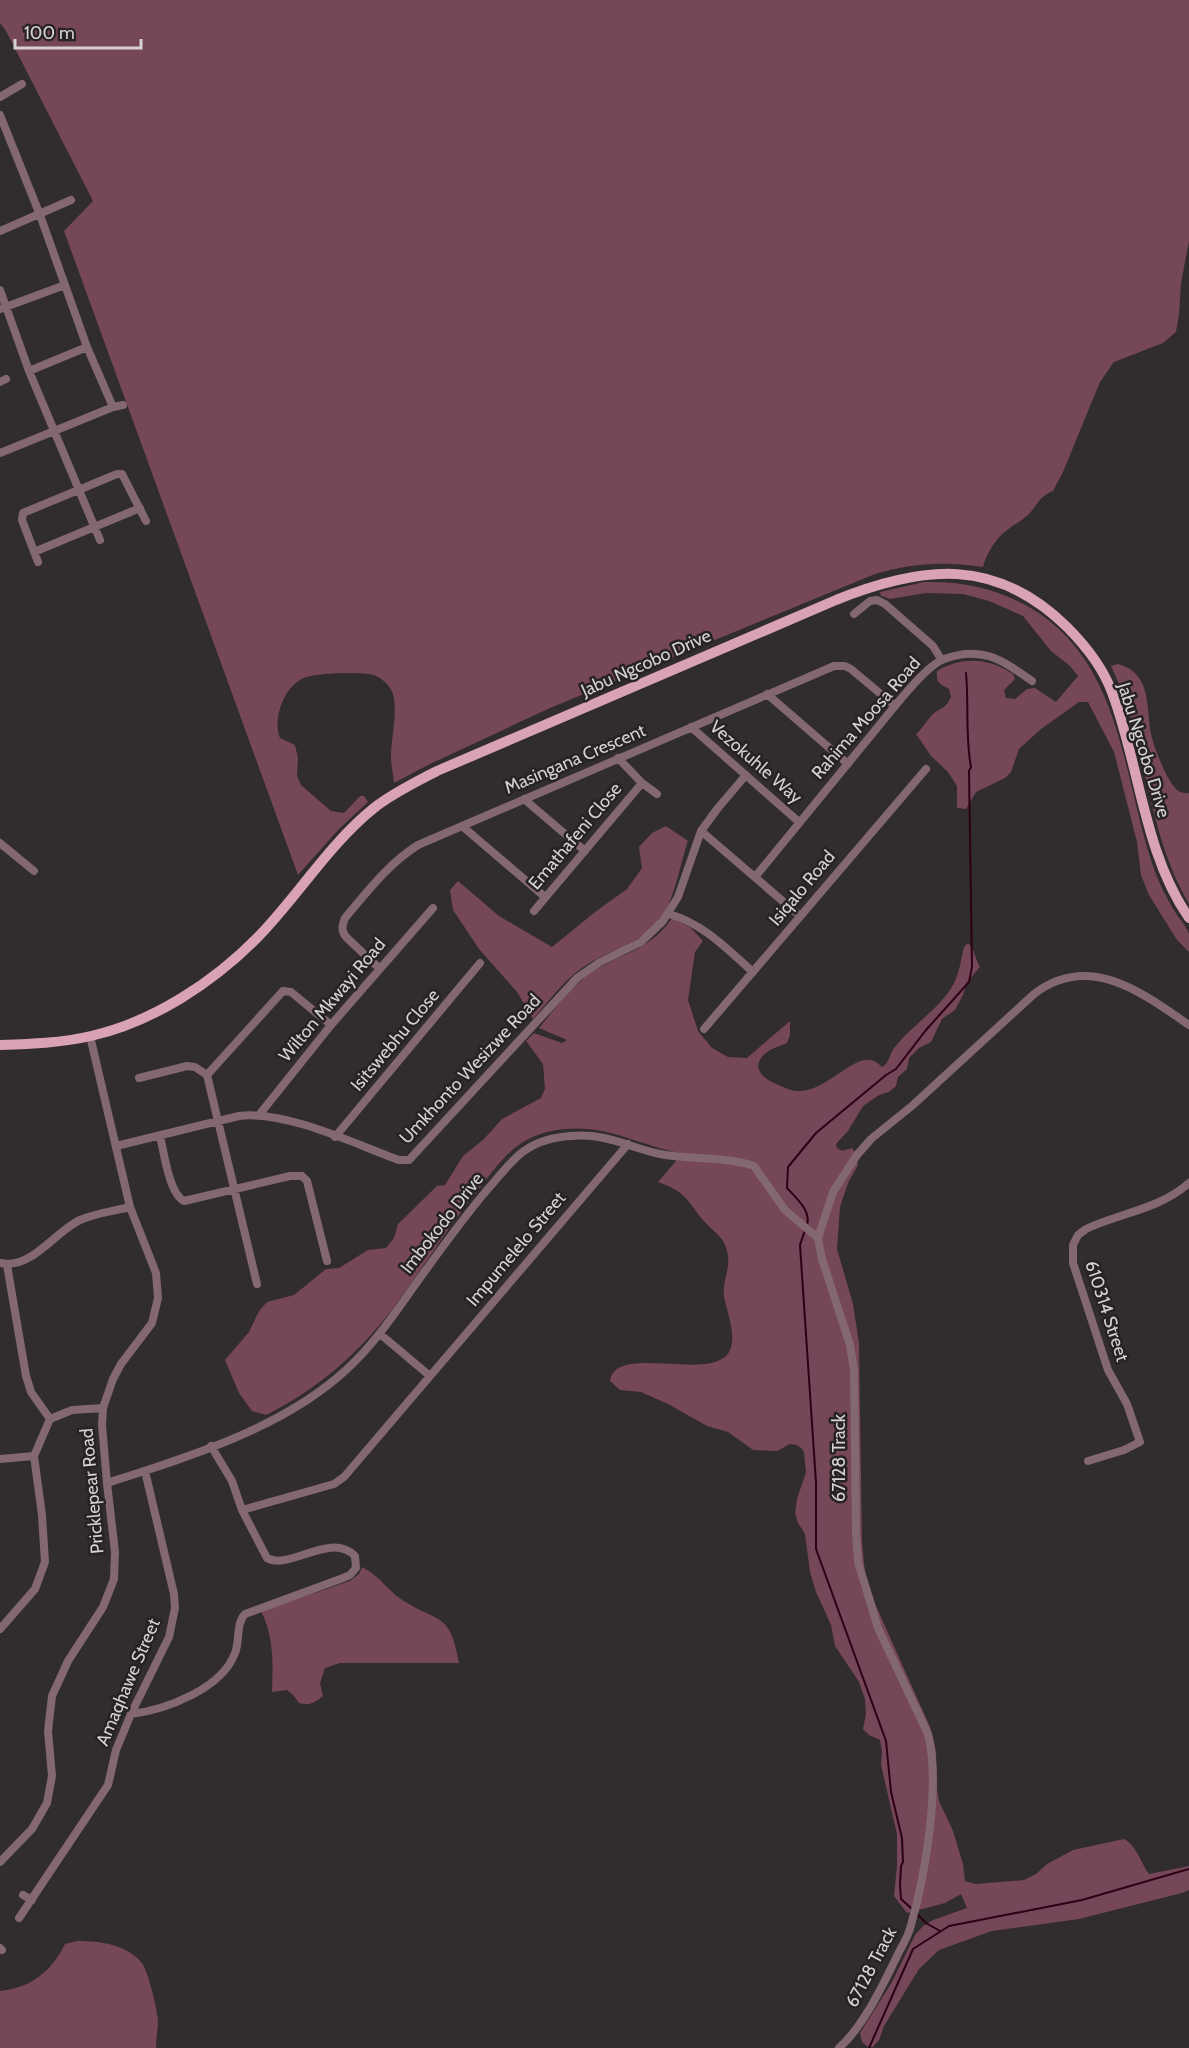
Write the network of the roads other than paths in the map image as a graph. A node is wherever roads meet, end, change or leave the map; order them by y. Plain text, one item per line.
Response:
1 (22, 84) dead end
2 (0, 97) edge
3 (0, 115) edge
4 (71, 200) dead end
5 (40, 215) junction
6 (0, 231) edge
7 (65, 285) junction
8 (0, 290) edge
9 (3, 308) edge
10 (87, 347) junction
11 (29, 371) junction
12 (123, 405) dead end
13 (113, 407) junction
14 (53, 431) junction
15 (0, 453) edge
16 (77, 489) junction
17 (140, 508) junction
18 (146, 520) dead end
19 (94, 527) junction
20 (100, 540) dead end
21 (34, 552) junction
22 (38, 562) dead end
23 (854, 614) dead end
24 (941, 659) junction
25 (1032, 681) dead end
26 (767, 694) junction
27 (895, 706) junction
28 (691, 727) junction
29 (618, 759) junction
30 (848, 764) junction
31 (926, 769) dead end
32 (746, 776) junction
33 (642, 783) junction
34 (657, 794) dead end
35 (524, 799) junction
36 (799, 822) junction
37 (462, 826) junction
38 (701, 831) junction
39 (0, 843) edge
40 (585, 852) junction
41 (34, 871) dead end
42 (755, 877) junction
43 (545, 897) junction
44 (433, 908) dead end
45 (534, 911) dead end
46 (669, 914) junction
47 (800, 916) junction
48 (1189, 918) edge
49 (480, 963) dead end
50 (380, 969) junction
51 (753, 972) junction
52 (331, 1025) junction
53 (1189, 1025) edge
54 (704, 1029) dead end
55 (90, 1036) junction
56 (0, 1046) edge
57 (207, 1075) junction
58 (139, 1078) dead end
59 (259, 1115) junction
60 (218, 1121) junction
61 (160, 1136) junction
62 (335, 1137) junction
63 (628, 1144) junction
64 (116, 1146) junction
65 (1189, 1183) edge
66 (235, 1190) junction
67 (130, 1207) junction
68 (818, 1238) junction
69 (327, 1261) dead end
70 (4, 1264) edge
71 (257, 1284) dead end
72 (380, 1334) junction
73 (430, 1376) junction
74 (103, 1408) junction
75 (50, 1419) junction
76 (211, 1446) junction
77 (34, 1456) junction
78 (0, 1459) edge
79 (1088, 1461) dead end
80 (144, 1471) junction
81 (107, 1483) junction
82 (242, 1510) junction
83 (0, 1629) edge
84 (131, 1714) junction
85 (0, 1862) edge
86 (23, 1895) dead end
87 (32, 1900) junction
88 (20, 1918) dead end
89 (839, 2048) edge

1 - 2 street
3 - 5 street
4 - 5 street
5 - 6 street
5 - 7 street
7 - 9 street
7 - 10 street
8 - 9 street
9 - 11 street
10 - 11 street
10 - 13 street
11 - 14 street
12 - 13 street
13 - 14 street
14 - 15 street
14 - 16 street
16 - 17 street
16 - 19 street
16 - 21 street
17 - 18 street
17 - 19 street
19 - 20 street
19 - 21 street
21 - 22 street
23 - 24 street
24 - 25 street, Rahima Moosa Road
24 - 27 street, Rahima Moosa Road
26 - 27 street, Masingana Crescent
26 - 28 street, Masingana Crescent
26 - 30 street
27 - 30 street, Rahima Moosa Road
28 - 29 street, Masingana Crescent
28 - 32 street, Vezokuhle Way
29 - 33 street, Emathafeni Close
29 - 35 street, Masingana Crescent
30 - 36 street, Rahima Moosa Road
31 - 47 street, Isiqalo Road
32 - 36 street, Vezokuhle Way
32 - 38 street, Umkhonto Wesizwe Road
33 - 34 street, Emathafeni Close
33 - 40 street, Emathafeni Close
35 - 37 street, Masingana Crescent
35 - 40 street
36 - 42 street, Rahima Moosa Road
37 - 43 street
37 - 50 street, Masingana Crescent
38 - 42 street
38 - 46 street, Umkhonto Wesizwe Road
39 - 41 street
40 - 43 street, Emathafeni Close
42 - 47 street
43 - 45 street, Emathafeni Close
44 - 50 street, Wilton Mkwayi Road
46 - 51 street
46 - 62 street, Umkhonto Wesizwe Road
47 - 51 street, Isiqalo Road
48 - 55 main road, Jabu Ngcobo Drive
49 - 62 street, Isitswebhu Close
50 - 52 street, Wilton Mkwayi Road
51 - 54 street, Isiqalo Road
52 - 57 street
52 - 59 street, Wilton Mkwayi Road
53 - 68 street
55 - 56 main road, Jabu Ngcobo Drive
55 - 64 street, Pricklepear Road
57 - 58 street
57 - 60 street
59 - 60 street, Umkhonto Wesizwe Road
59 - 62 street, Umkhonto Wesizwe Road
60 - 61 street, Umkhonto Wesizwe Road
60 - 66 street
61 - 64 street, Umkhonto Wesizwe Road
61 - 66 street
63 - 68 street, Imbokodo Drive
63 - 72 street, Imbokodo Drive
63 - 73 street, Impumelelo Street
64 - 67 street, Pricklepear Road
65 - 79 street, 610314 Street
66 - 69 street
66 - 71 street
67 - 70 street
67 - 74 street, Pricklepear Road
68 - 89 street, 67128 Track
70 - 75 street
72 - 73 street
72 - 76 street, Imbokodo Drive
73 - 82 street, Impumelelo Street
74 - 75 street
74 - 81 street, Pricklepear Road
75 - 77 street
76 - 80 street, Imbokodo Drive
76 - 82 street
77 - 78 street
77 - 83 street
80 - 81 street, Imbokodo Drive
80 - 84 street, Amaqhawe Street
81 - 85 street, Pricklepear Road
82 - 84 street
84 - 87 street, Amaqhawe Street
86 - 87 street
87 - 88 street, Amaqhawe Street

